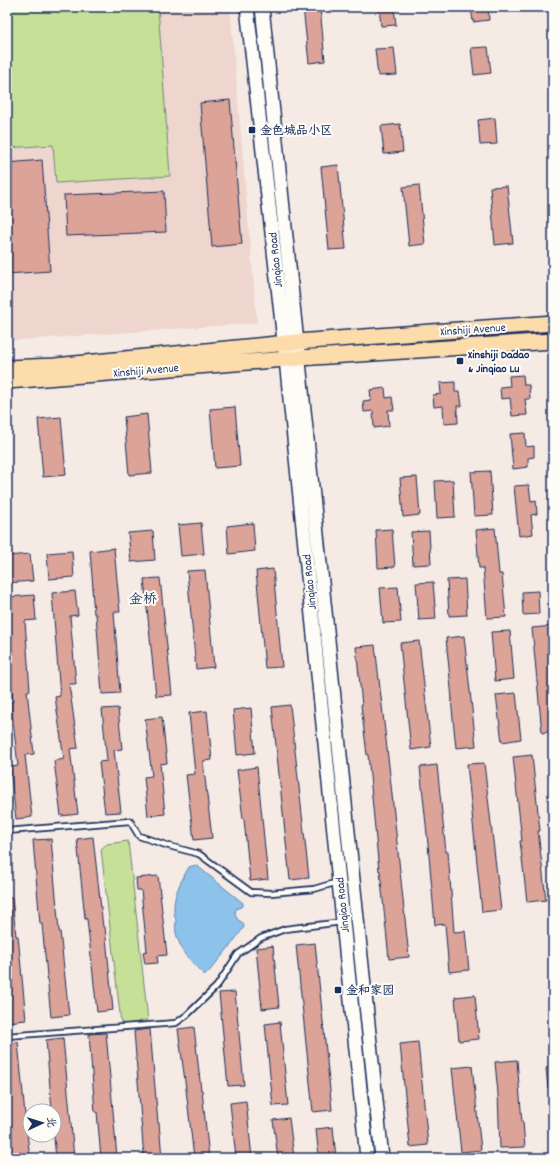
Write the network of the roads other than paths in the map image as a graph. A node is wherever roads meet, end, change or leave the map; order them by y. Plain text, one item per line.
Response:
1 (247, 7) edge
2 (262, 7) edge
3 (553, 323) edge
4 (553, 341) edge
5 (290, 342) junction
6 (292, 358) junction
7 (7, 368) edge
8 (7, 381) edge
9 (7, 831) edge
10 (339, 882) junction
11 (344, 921) junction
12 (7, 1036) edge
13 (368, 1158) edge
14 (382, 1158) edge

1 - 5 street, Jinqiao Road
2 - 5 street, Jinqiao Road
3 - 5 main road, Xinshiji Avenue
4 - 6 main road, Xinshiji Avenue
5 - 6 street, Jinqiao Road
5 - 7 main road, Xinshiji Avenue
6 - 8 main road, Xinshiji Avenue
6 - 10 street, Jinqiao Road
6 - 14 street, Jinqiao Road
9 - 10 lane
10 - 11 street, Jinqiao Road
11 - 12 lane
11 - 13 street, Jinqiao Road

